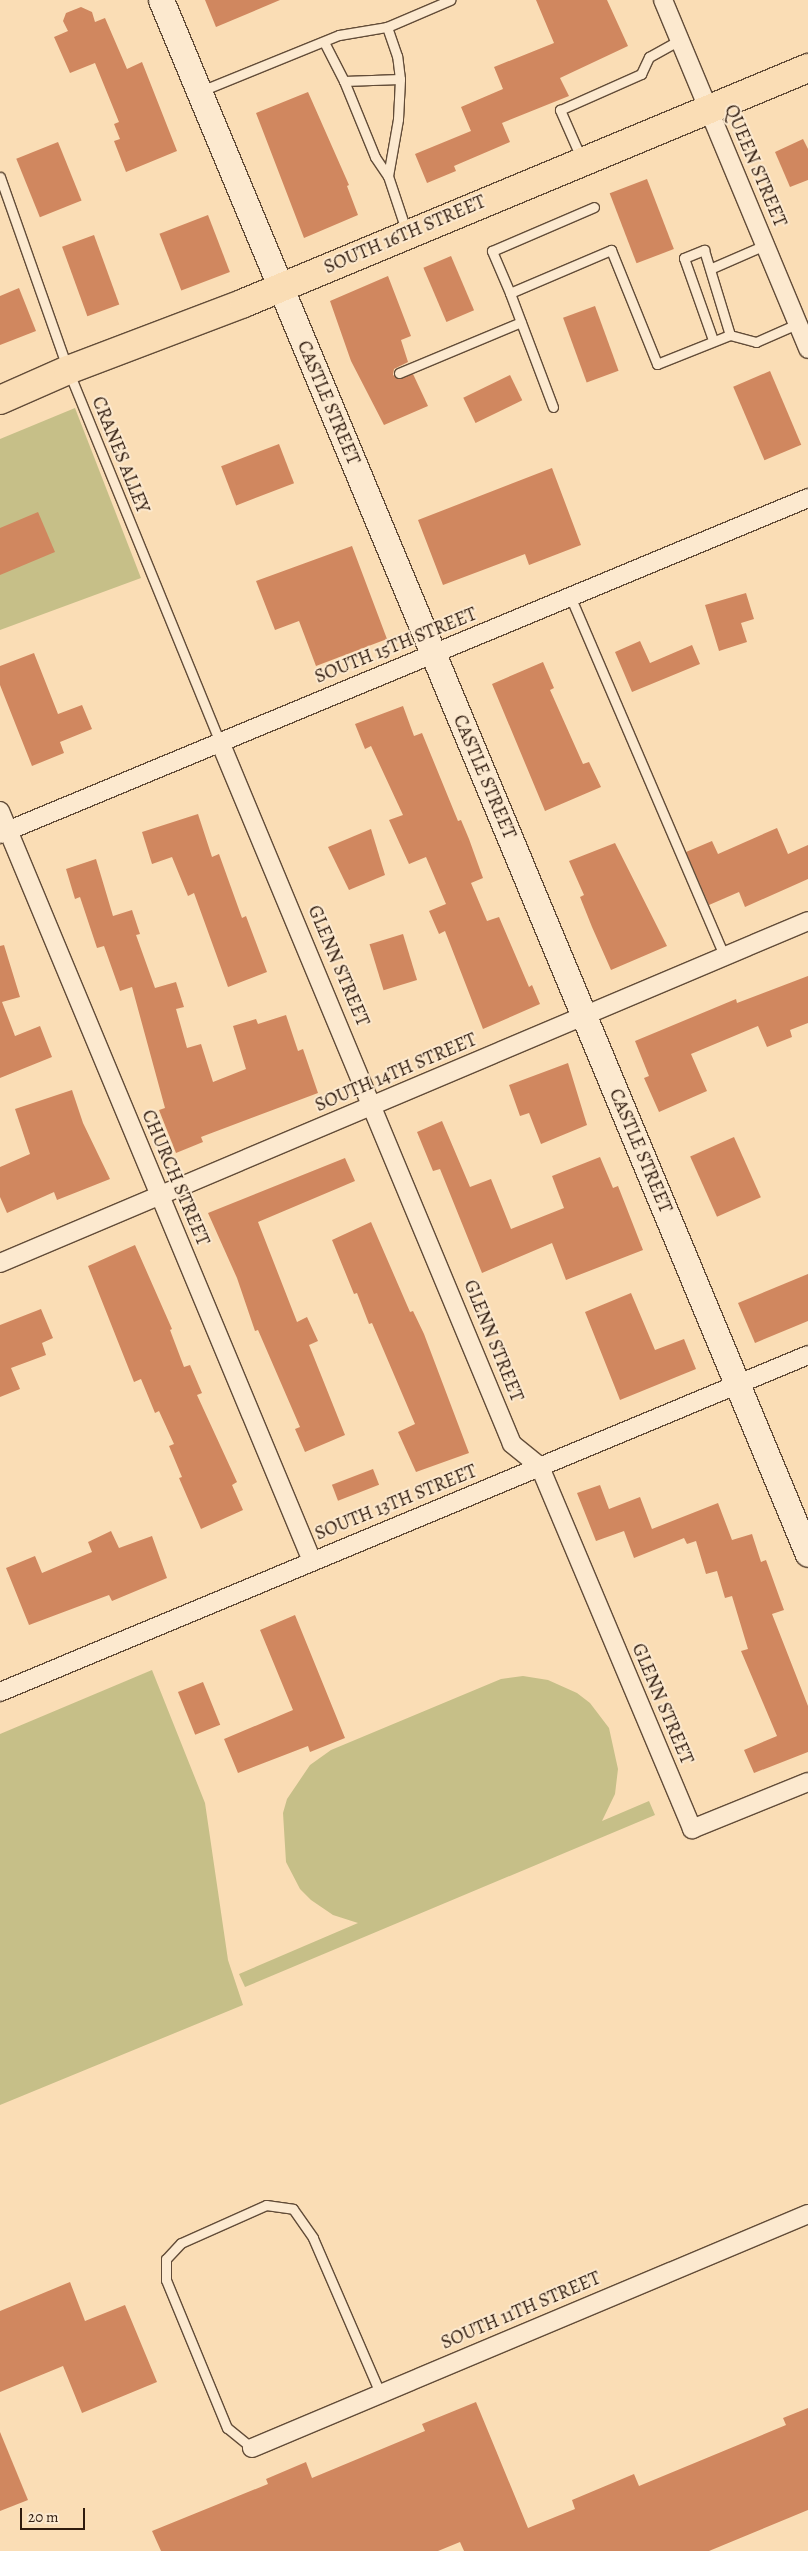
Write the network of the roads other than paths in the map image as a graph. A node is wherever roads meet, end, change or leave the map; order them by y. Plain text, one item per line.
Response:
1 (450, 0) edge
2 (663, 0) edge
3 (163, 1) edge
4 (387, 26) junction
5 (680, 40) junction
6 (324, 42) junction
7 (808, 68) edge
8 (400, 80) junction
9 (344, 81) junction
10 (199, 92) junction
11 (709, 109) junction
12 (583, 162) junction
13 (388, 176) junction
14 (0, 177) edge
15 (594, 207) dead end
16 (407, 234) junction
17 (765, 245) junction
18 (712, 268) junction
19 (280, 287) junction
20 (510, 293) junction
21 (521, 322) junction
22 (797, 324) junction
23 (730, 336) junction
24 (713, 340) junction
25 (808, 349) edge
26 (68, 370) junction
27 (399, 373) dead end
28 (0, 400) edge
29 (553, 407) dead end
30 (808, 498) edge
31 (570, 596) junction
32 (433, 655) junction
33 (220, 742) junction
34 (0, 811) edge
35 (4, 832) edge
36 (808, 921) edge
37 (724, 956) junction
38 (583, 1015) junction
39 (374, 1106) junction
40 (159, 1196) junction
41 (0, 1263) edge
42 (808, 1355) edge
43 (738, 1385) junction
44 (540, 1467) junction
45 (808, 1554) edge
46 (312, 1561) junction
47 (0, 1692) edge
48 (808, 1782) edge
49 (808, 2214) edge
50 (380, 2393) junction
51 (252, 2448) joint

1 - 4 lane
2 - 5 street, QUEEN STREET
3 - 10 street, CASTLE STREET
4 - 6 lane
4 - 8 lane
5 - 11 street, QUEEN STREET
5 - 12 lane
6 - 9 lane
6 - 10 lane
7 - 11 main road, SOUTH 16TH STREET
8 - 9 lane
8 - 13 lane
9 - 13 lane
10 - 19 street, CASTLE STREET
11 - 12 main road, SOUTH 16TH STREET
11 - 17 street, QUEEN STREET
12 - 16 main road, SOUTH 16TH STREET
13 - 16 lane
14 - 26 lane, CRANES ALLEY
15 - 20 lane
16 - 19 main road, SOUTH 16TH STREET
17 - 18 lane
17 - 22 street, QUEEN STREET
18 - 23 lane
18 - 24 lane
19 - 26 main road, SOUTH 16TH STREET
19 - 32 street, CASTLE STREET
20 - 21 lane
20 - 24 lane
21 - 27 lane
21 - 29 lane
22 - 23 lane
22 - 25 street, QUEEN STREET
23 - 24 lane
26 - 28 main road, SOUTH 16TH STREET
26 - 33 lane, CRANES ALLEY
30 - 31 street, SOUTH 15TH STREET
31 - 32 street, SOUTH 15TH STREET
31 - 37 lane
32 - 33 street, SOUTH 15TH STREET
32 - 38 street, CASTLE STREET
33 - 35 street, SOUTH 15TH STREET
33 - 39 street, GLENN STREET
34 - 35 street, CHURCH STREET
35 - 40 street, CHURCH STREET
36 - 37 street, SOUTH 14TH STREET
37 - 38 street, SOUTH 14TH STREET
38 - 39 street, SOUTH 14TH STREET
38 - 43 street, CASTLE STREET
39 - 40 street, SOUTH 14TH STREET
39 - 44 street, GLENN STREET
40 - 41 street, SOUTH 14TH STREET
40 - 46 street, CHURCH STREET
42 - 43 street, SOUTH 13TH STREET
43 - 44 street, SOUTH 13TH STREET
43 - 45 street, CASTLE STREET
44 - 46 street, SOUTH 13TH STREET
44 - 48 street, GLENN STREET
46 - 47 street, SOUTH 13TH STREET
49 - 50 street, SOUTH 11TH STREET
50 - 51 street, SOUTH 11TH STREET
50 - 51 lane

